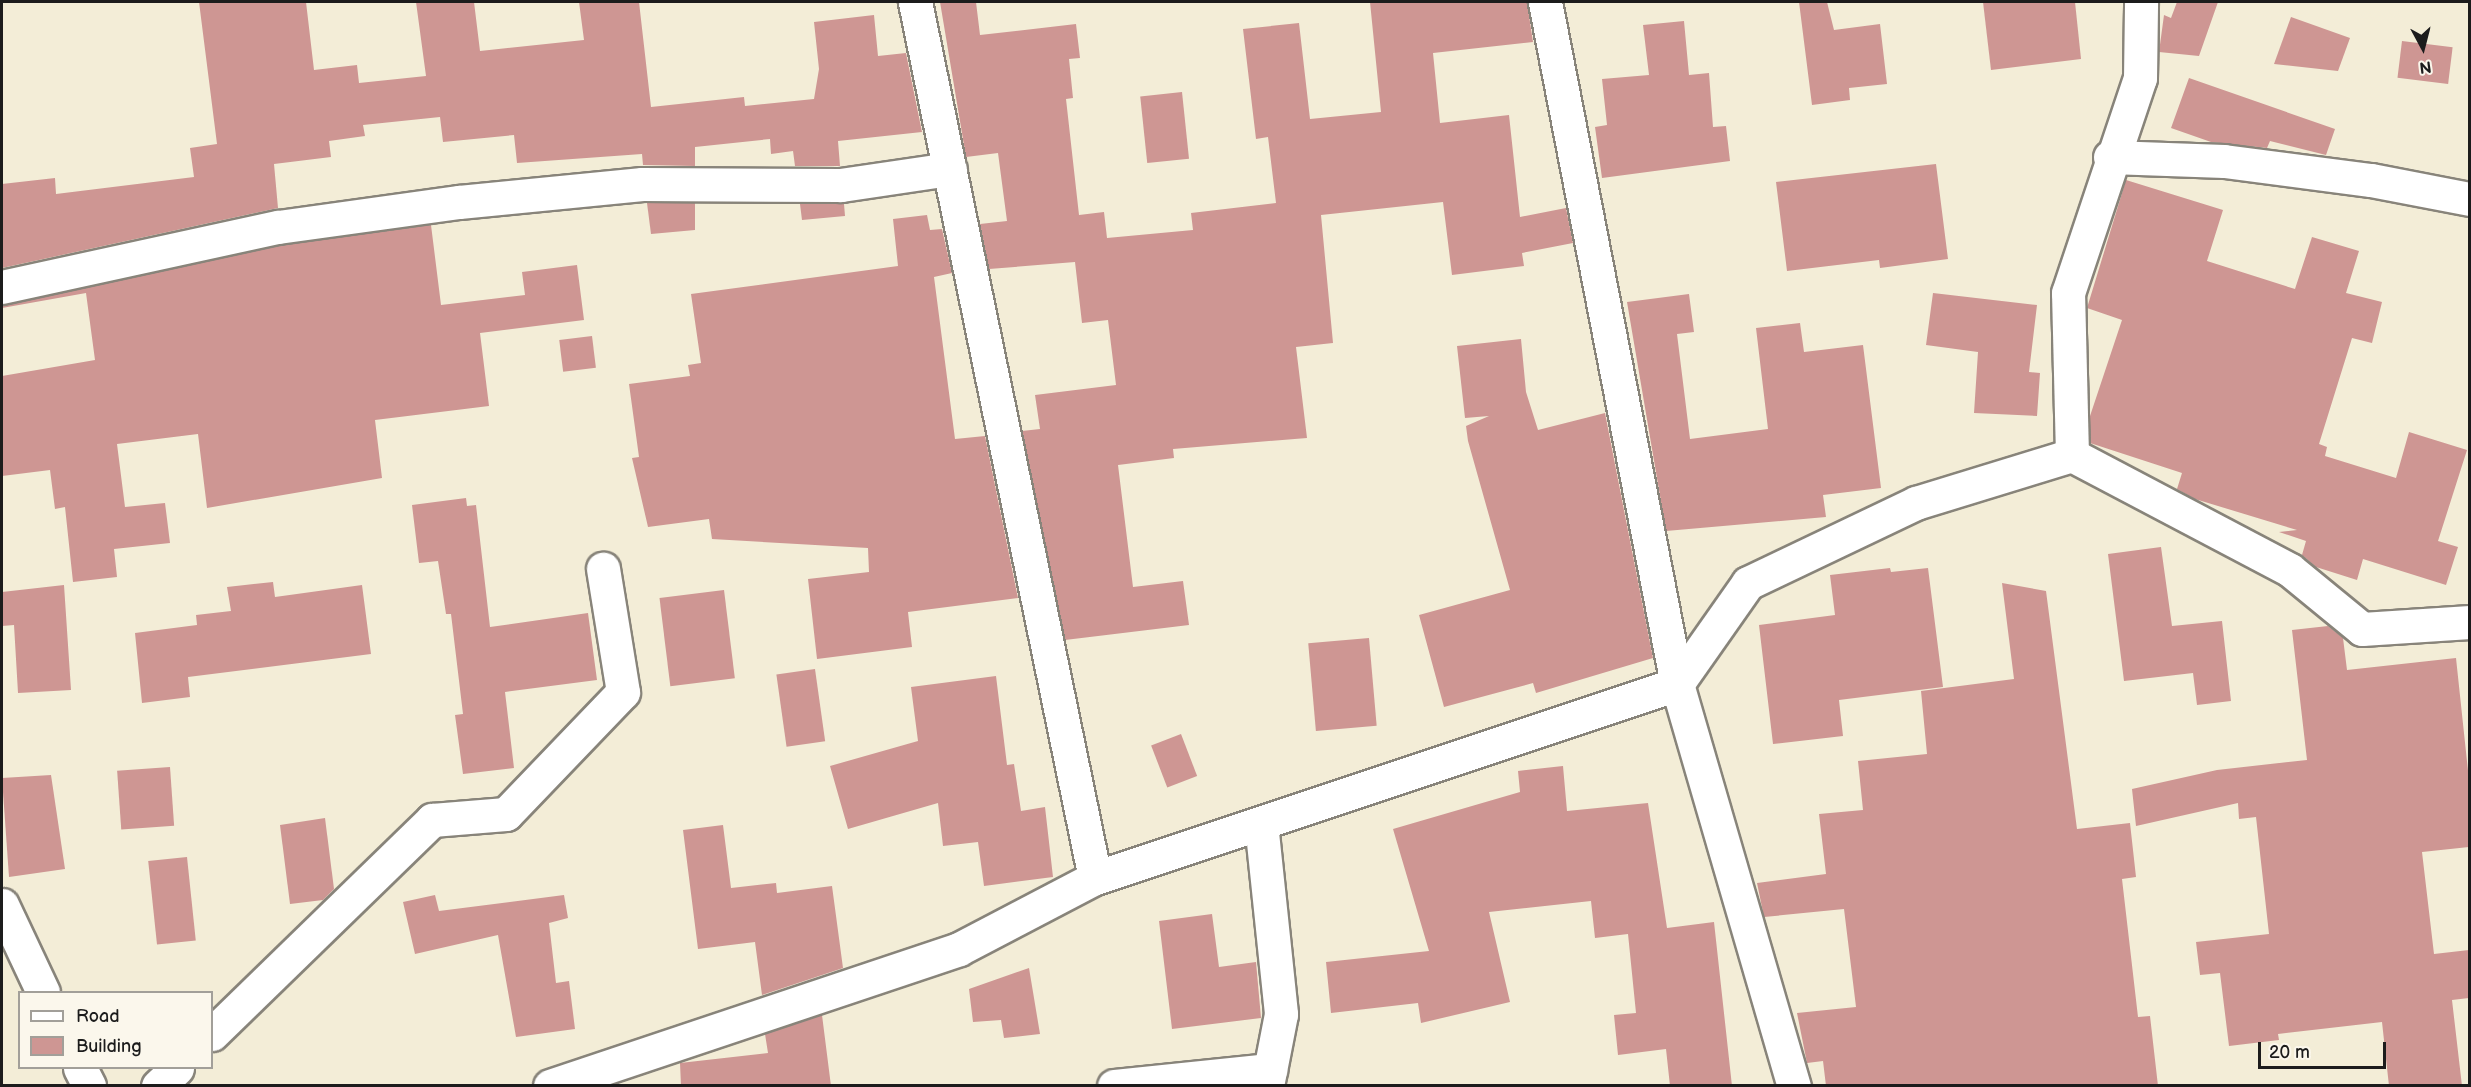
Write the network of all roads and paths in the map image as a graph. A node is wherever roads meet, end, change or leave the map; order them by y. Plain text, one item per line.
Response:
1 (915, 2) edge
2 (1545, 2) edge
3 (2141, 2) edge
4 (2110, 157) junction
5 (950, 169) junction
6 (2469, 200) edge
7 (2, 287) edge
8 (2072, 455) junction
9 (603, 569) dead end
10 (2469, 622) edge
11 (1677, 684) junction
12 (1261, 823) junction
13 (1095, 878) junction
14 (2, 905) edge
15 (42, 991) edge
16 (213, 1033) edge
17 (80, 1069) edge
18 (176, 1069) edge
19 (1269, 1078) edge
20 (89, 1086) edge
21 (158, 1086) edge
22 (550, 1086) edge
23 (1114, 1086) edge
24 (1794, 1086) edge

1 - 5 street
2 - 11 street
3 - 4 street
4 - 6 street
4 - 8 street
5 - 7 street
5 - 13 street
8 - 10 street
8 - 11 street
9 - 16 street
11 - 12 street
11 - 24 street
12 - 13 street
12 - 19 street
13 - 22 street
14 - 15 street
17 - 20 street
18 - 21 street
19 - 23 street

